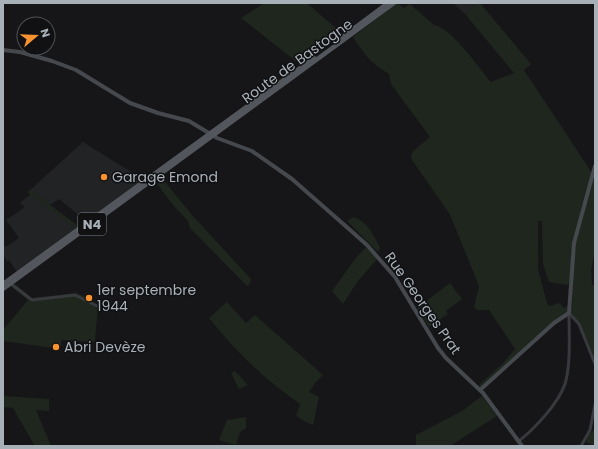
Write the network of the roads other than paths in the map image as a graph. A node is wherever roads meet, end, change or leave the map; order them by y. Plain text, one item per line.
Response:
1 (388, 3) edge
2 (394, 3) edge
3 (3, 50) edge
4 (211, 135) junction
5 (595, 166) edge
6 (3, 284) edge
7 (11, 284) junction
8 (3, 289) edge
9 (98, 306) dead end
10 (570, 313) junction
11 (595, 364) edge
12 (480, 390) junction
13 (595, 404) edge
14 (595, 427) edge
15 (590, 430) junction
16 (519, 441) junction
17 (522, 446) edge
18 (581, 446) edge

1 - 4 main road, Route de Bastogne / N4
2 - 4 main road, Route de Bastogne / N4
3 - 4 street, Rue Georges Prat
4 - 6 main road, Route de Bastogne / N4
4 - 7 main road, Route de Bastogne / N4
4 - 12 street, Rue Georges Prat
5 - 10 street
7 - 8 main road, Route de Bastogne / N4
7 - 9 street
10 - 11 street
10 - 12 street
10 - 16 street
12 - 16 street, Rue Georges Prat
13 - 15 street
14 - 15 street
15 - 18 street
16 - 17 street, Rue Georges Prat

